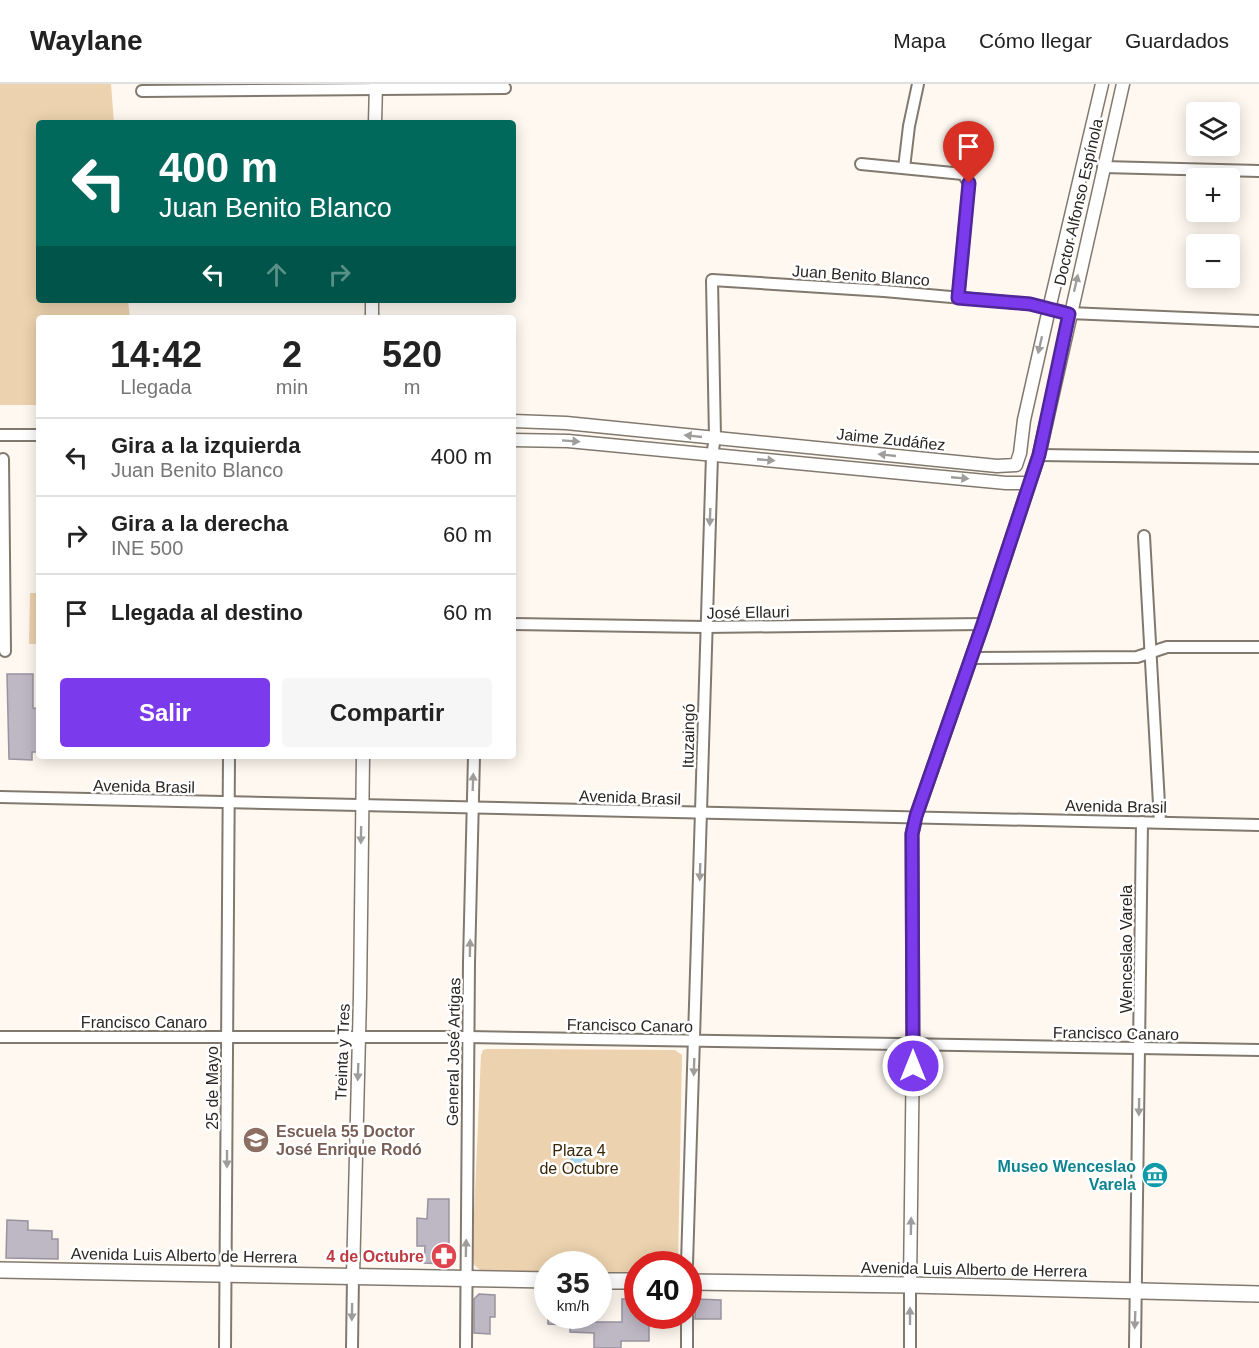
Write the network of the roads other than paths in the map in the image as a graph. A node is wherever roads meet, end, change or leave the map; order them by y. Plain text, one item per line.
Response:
1 (918, 84) edge
2 (1102, 84) edge
3 (1123, 84) edge
4 (375, 87) edge
5 (506, 88) dead end
6 (142, 91) dead end
7 (375, 120) edge
8 (861, 164) dead end
9 (1103, 167) junction
10 (904, 168) junction
11 (1259, 171) edge
12 (712, 280) joint
13 (958, 298) junction
14 (1048, 309) junction
15 (1069, 314) junction
16 (1259, 321) edge
17 (516, 421) edge
18 (0, 435) edge
19 (36, 435) edge
20 (715, 438) junction
21 (516, 440) edge
22 (712, 455) junction
23 (1039, 455) junction
24 (3, 459) dead end
25 (1018, 459) junction
26 (1259, 459) edge
27 (1029, 483) junction
28 (1144, 536) dead end
29 (2, 615) edge
30 (516, 624) edge
31 (983, 624) junction
32 (705, 627) junction
33 (1259, 647) edge
34 (5, 651) dead end
35 (1151, 652) junction
36 (971, 658) junction
37 (229, 759) edge
38 (363, 759) edge
39 (474, 759) edge
40 (0, 797) edge
41 (229, 803) junction
42 (362, 805) junction
43 (472, 807) junction
44 (702, 814) junction
45 (916, 816) junction
46 (1142, 822) junction
47 (1160, 822) junction
48 (1259, 825) edge
49 (0, 1037) edge
50 (228, 1037) junction
51 (359, 1037) junction
52 (468, 1037) junction
53 (694, 1041) junction
54 (913, 1044) junction
55 (1140, 1049) junction
56 (1259, 1050) edge
57 (687, 1251) edge
58 (0, 1270) edge
59 (225, 1273) junction
60 (353, 1276) junction
61 (466, 1279) junction
62 (534, 1280) edge
63 (702, 1282) edge
64 (910, 1285) junction
65 (1136, 1292) junction
66 (1259, 1294) edge
67 (687, 1329) edge
68 (225, 1348) edge
69 (352, 1348) edge
70 (466, 1348) edge
71 (687, 1348) edge
72 (910, 1348) edge
73 (1135, 1348) edge

1 - 10 street
2 - 14 street, Doctor Alfonso Espínola
3 - 9 street, Doctor Alfonso Espínola
4 - 5 street
4 - 6 street
4 - 7 street
8 - 10 street
9 - 11 street
15 -> 9 street, Doctor Alfonso Espínola
10 - 13 street
12 - 13 street, Juan Benito Blanco
12 - 20 street, Ituzaingó
13 - 14 street, Juan Benito Blanco
14 - 15 street, Juan Benito Blanco
14 -> 25 street, Doctor Alfonso Espínola
15 - 16 street, Juan Benito Blanco
15 - 23 street, Doctor Alfonso Espínola
20 -> 17 street, Jaime Zudáñez
18 - 19 street
20 - 22 street, Ituzaingó
25 -> 20 street, Jaime Zudáñez
21 -> 22 street, Jaime Zudáñez
22 -> 27 street, Jaime Zudáñez
22 -> 32 street, Ituzaingó
23 - 25 street, Jaime Zudáñez
23 - 26 street, Jaime Zudáñez
23 - 27 street, Doctor Alfonso Espínola
24 - 29 street
25 - 27 street
27 - 31 street, Doctor Alfonso Espínola
28 - 35 street
29 - 34 street
30 - 32 street, José Ellauri
31 - 32 street, José Ellauri
31 - 36 street, Doctor Alfonso Espínola
32 - 44 street, Ituzaingó
33 - 35 street
35 - 36 street
35 - 47 street
36 - 45 street, Doctor Alfonso Espínola
37 - 41 street, 25 de Mayo
38 - 42 street, Treinta y Tres
43 -> 39 street, General José Artigas
40 - 41 street, Avenida Brasil
41 - 42 street, Avenida Brasil
41 - 50 street, 25 de Mayo
42 - 43 street, Avenida Brasil
42 -> 51 street, Treinta y Tres
43 - 44 street, Avenida Brasil
52 -> 43 street, General José Artigas
44 - 45 street, Avenida Brasil
44 -> 53 street, Ituzaingó
45 - 46 street, Avenida Brasil
45 - 54 street, Doctor Alfonso Espínola
46 - 47 street, Avenida Brasil
46 - 55 street, Wenceslao Varela
47 - 48 street, Avenida Brasil
49 - 50 street, Francisco Canaro
50 - 51 street, Francisco Canaro
50 -> 59 street, 25 de Mayo
51 - 52 street, Francisco Canaro
51 -> 60 street, Treinta y Tres
52 - 53 street, Francisco Canaro
61 -> 52 street, General José Artigas
53 - 54 street, Francisco Canaro
53 -> 57 street, Ituzaingó
54 - 55 street, Francisco Canaro
64 -> 54 street, Doctor Alfonso Espínola
55 - 56 street, Francisco Canaro
55 -> 65 street, Wenceslao Varela
58 - 59 main road, Avenida Luis Alberto de Herrera
59 - 60 main road, Avenida Luis Alberto de Herrera
59 - 68 street, 25 de Mayo
60 - 61 main road, Avenida Luis Alberto de Herrera
60 -> 69 street, Treinta y Tres
61 - 62 main road, Avenida Luis Alberto de Herrera
61 - 70 street, General José Artigas
63 - 64 main road, Avenida Luis Alberto de Herrera
64 - 65 main road, Avenida Luis Alberto de Herrera
72 -> 64 street, Doctor Alfonso Espínola
65 - 66 main road, Avenida Luis Alberto de Herrera
65 -> 73 street, Wenceslao Varela
67 - 71 street

